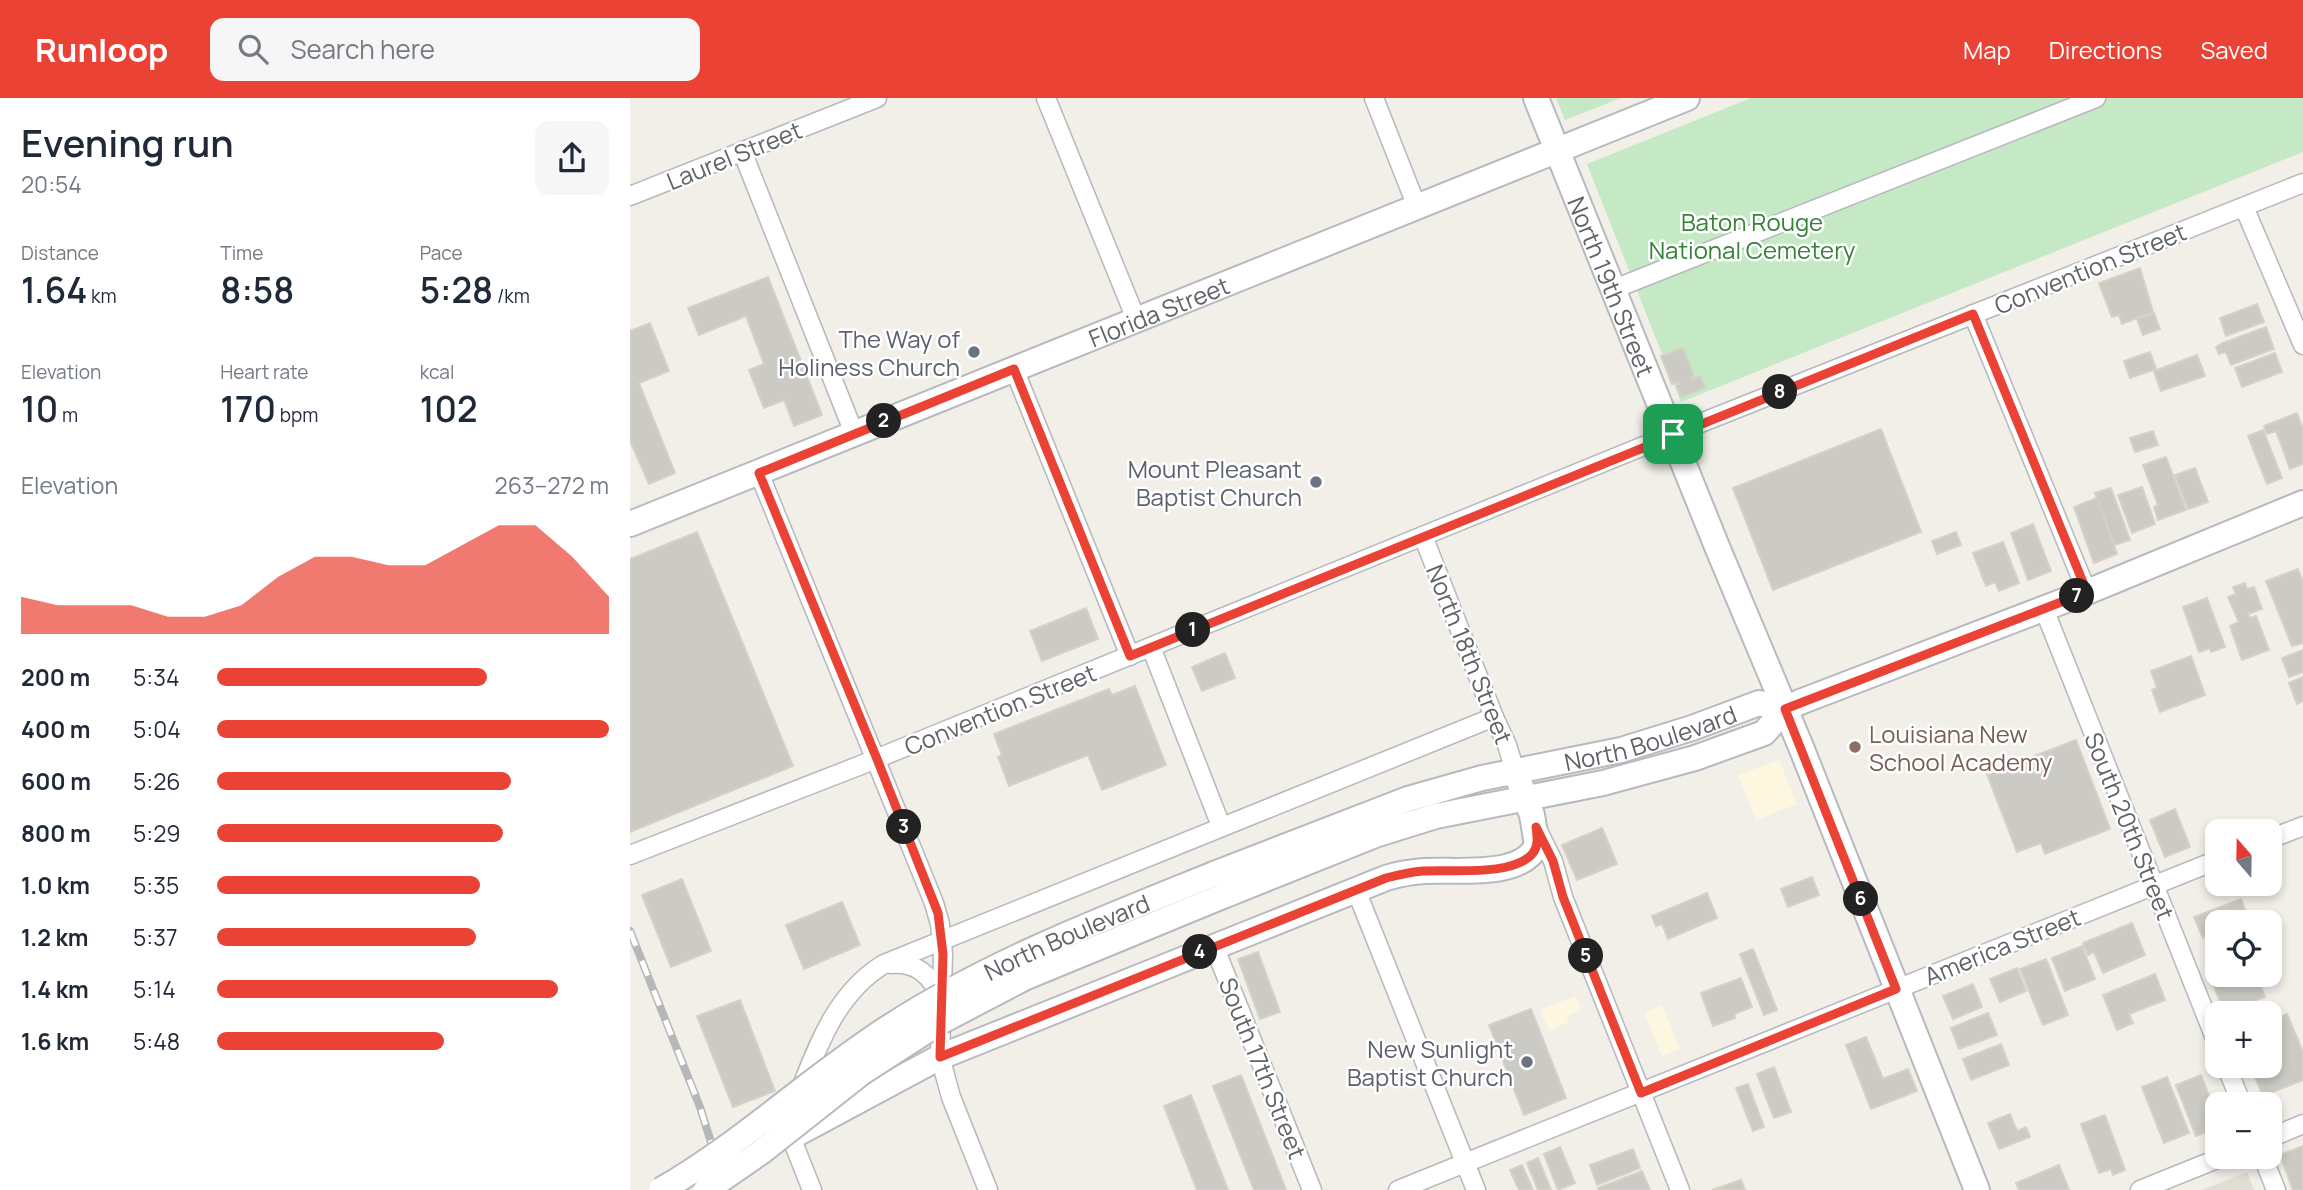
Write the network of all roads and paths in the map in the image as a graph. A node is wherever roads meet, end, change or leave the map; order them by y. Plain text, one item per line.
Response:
1 (877, 98) edge
2 (1046, 98) edge
3 (1374, 98) edge
4 (1536, 98) edge
5 (1687, 98) edge
6 (2096, 98) edge
7 (1557, 150) junction
8 (742, 151) junction
9 (2303, 183) edge
10 (630, 196) edge
11 (2244, 206) junction
12 (1417, 207) junction
13 (1614, 289) junction
14 (1973, 314) junction
15 (1136, 319) junction
16 (2303, 345) edge
17 (1014, 369) junction
18 (854, 433) junction
19 (1673, 434) junction
20 (759, 473) junction
21 (2302, 506) edge
22 (630, 524) edge
23 (1423, 536) junction
24 (2087, 592) junction
25 (2044, 609) junction
26 (1151, 647) junction
27 (1130, 656) junction
28 (1785, 709) junction
29 (1494, 717) junction
30 (877, 759) junction
31 (1515, 771) junction
32 (1524, 797) junction
33 (1221, 825) junction
34 (2303, 826) edge
35 (1536, 827) junction
36 (2282, 834) edge
37 (630, 855) edge
38 (2205, 865) edge
39 (1218, 885) junction
40 (2154, 885) junction
41 (1356, 890) junction
42 (942, 939) junction
43 (1214, 946) junction
44 (884, 964) junction
45 (1896, 989) junction
46 (942, 997) junction
47 (2205, 1013) edge
48 (940, 1057) junction
49 (1641, 1093) junction
50 (2303, 1124) edge
51 (2282, 1133) edge
52 (790, 1137) junction
53 (1465, 1163) junction
54 (2205, 1164) edge
55 (2268, 1169) edge
56 (661, 1190) edge
57 (706, 1190) edge
58 (812, 1190) edge
59 (988, 1190) edge
60 (1311, 1190) edge
61 (1398, 1190) edge
62 (1476, 1190) edge
63 (1680, 1190) edge
64 (1977, 1190) edge
65 (2140, 1190) edge
66 (2276, 1190) edge

1 - 8 street, Laurel Street
2 - 15 street
3 - 12 street
4 - 7 street, North 19th Street
5 - 7 street, Florida Street
6 - 13 street
7 - 12 street, Florida Street
7 - 13 street, North 19th Street
8 - 10 street, Laurel Street
8 - 18 street
9 - 11 street, Convention Street
11 - 14 street, Convention Street
11 - 16 street
12 - 15 street, Florida Street
13 - 19 street, North 19th Street
14 - 19 street, Convention Street
14 - 24 street
15 - 17 street, Florida Street
17 - 18 street, Florida Street
17 - 27 street
18 - 20 street, Florida Street
19 - 23 street, Convention Street
19 - 28 street, North 19th Street
20 - 22 street, Florida Street
20 - 30 street
21 - 24 street, North Boulevard
23 - 26 street, Convention Street
23 - 29 street, North 18th Street
24 - 25 street, North Boulevard
25 - 28 street, North Boulevard
25 - 40 street, South 20th Street
26 - 27 street, Convention Street
26 - 33 street
27 - 30 street, Convention Street
28 - 31 street, North Boulevard
28 - 32 street, North Boulevard
28 - 45 street, North 19th Street
29 - 31 street, North 18th Street
29 - 33 street, North Boulevard
30 - 37 street, Convention Street
30 - 42 street
31 - 32 street
31 - 39 street, North Boulevard
32 - 35 street
32 - 39 street, North Boulevard
33 - 42 street, North Boulevard
34 - 36 street
35 - 41 street
35 - 49 street
38 - 40 street, America Street
39 - 56 street, North Boulevard, bridge
39 - 57 street, North Boulevard, bridge
40 - 45 street, America Street
40 - 47 street, South 20th Street
41 - 43 street
41 - 53 street
42 - 44 street, North Boulevard
42 - 46 street
43 - 48 street
43 - 60 street, South 17th Street
44 - 46 street
44 - 52 street, North Boulevard
45 - 49 street, America Street
45 - 64 street, North 19th Street
46 - 48 street
48 - 52 street
48 - 59 street
49 - 53 street, America Street
49 - 63 street
50 - 51 street
52 - 58 street
53 - 61 street, America Street
53 - 62 street
54 - 65 street
55 - 66 street

